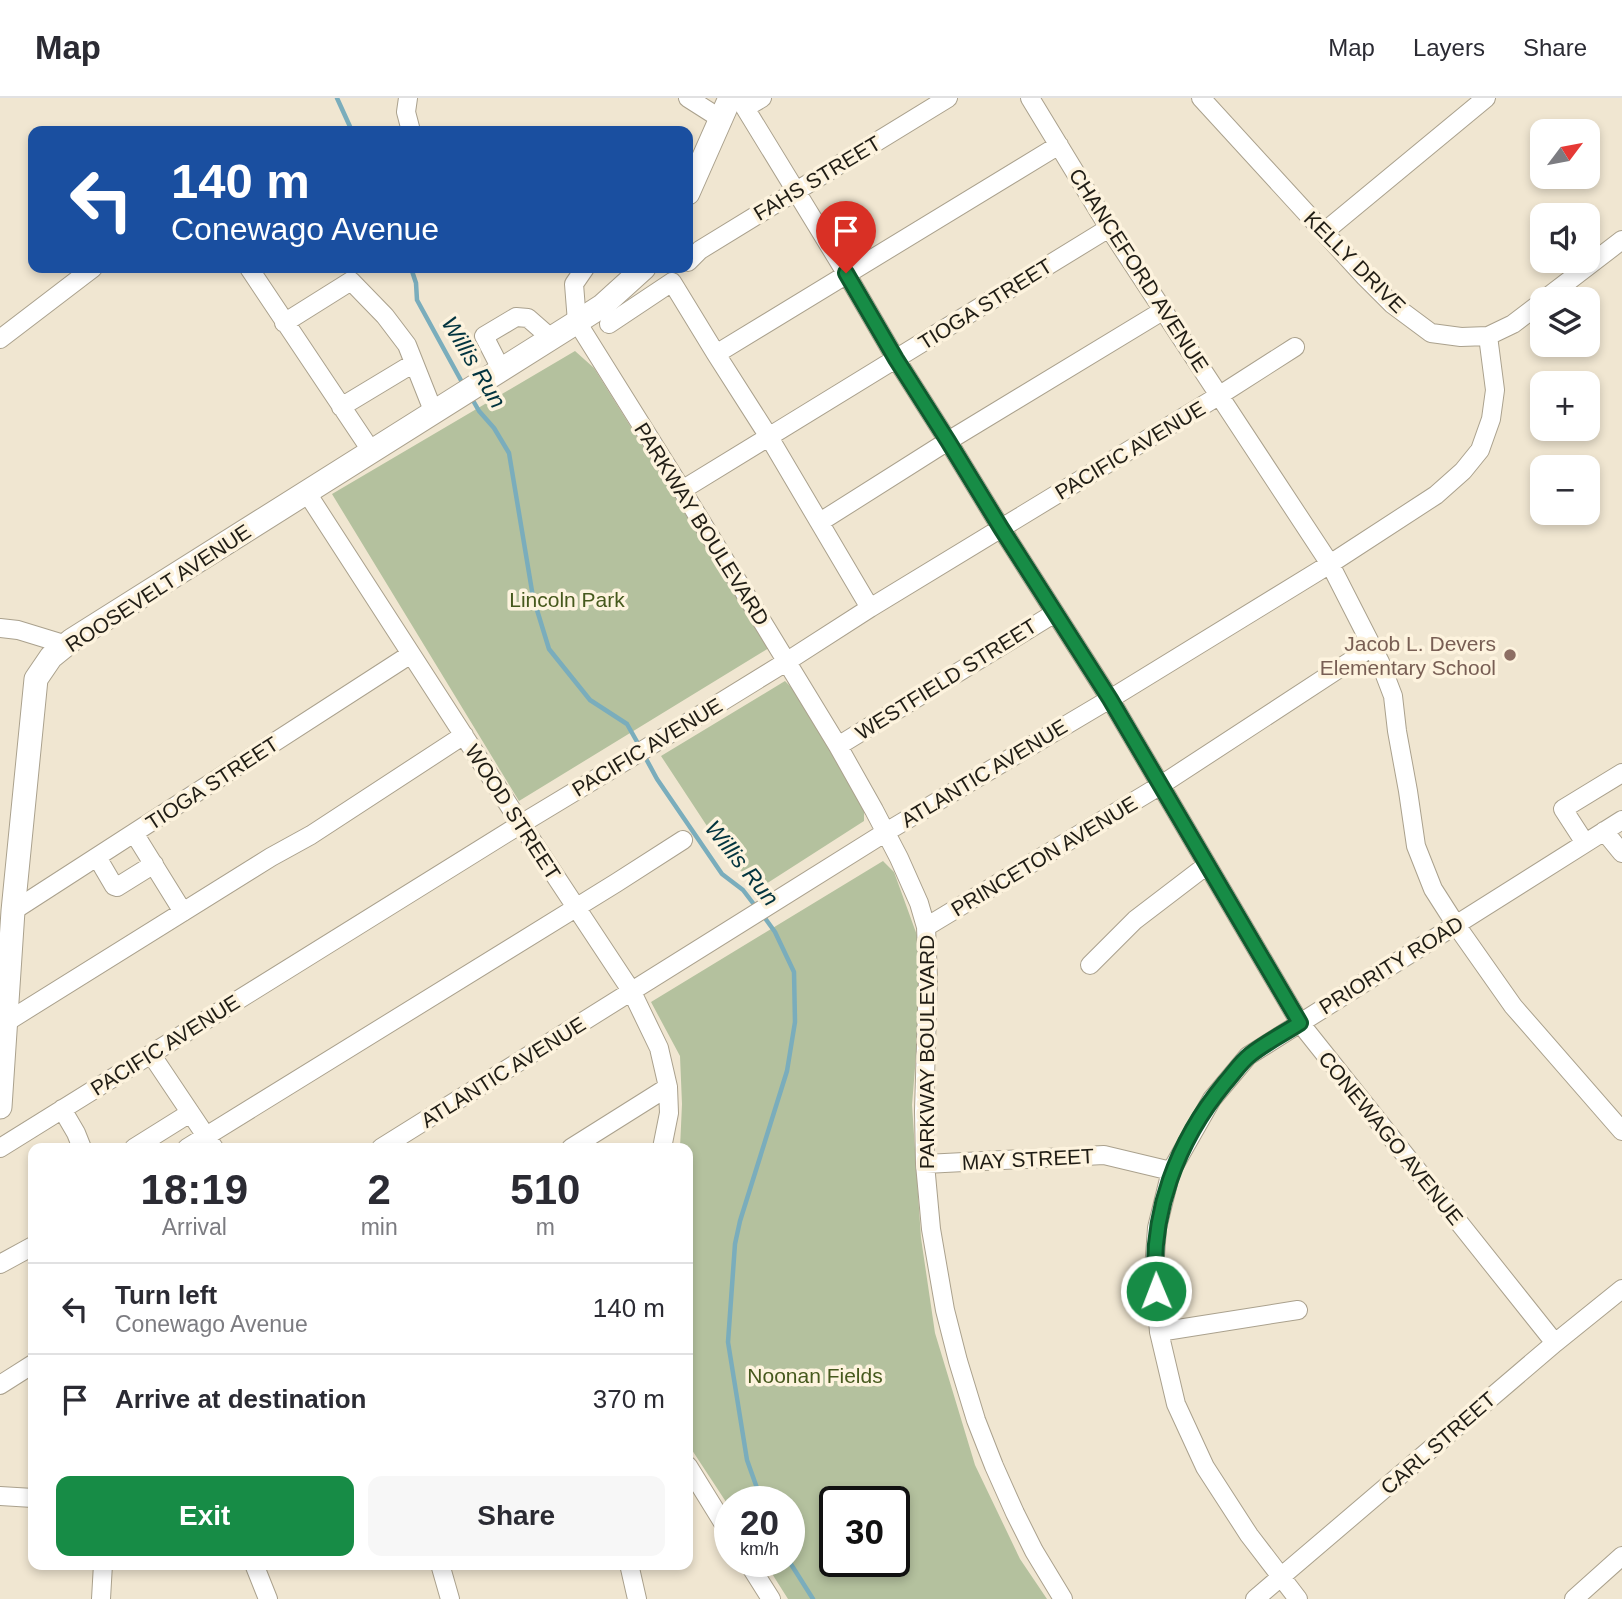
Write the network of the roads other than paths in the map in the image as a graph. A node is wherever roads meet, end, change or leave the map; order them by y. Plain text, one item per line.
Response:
1 (408, 98) edge
2 (688, 98) edge
3 (762, 98) edge
4 (948, 98) edge
5 (1030, 98) edge
6 (1486, 98) edge
7 (1205, 99) edge
8 (734, 106) edge
9 (410, 126) edge
10 (1059, 145) junction
11 (696, 154) edge
12 (796, 190) junction
13 (1109, 228) junction
14 (1324, 232) junction
15 (1622, 240) edge
16 (693, 257) edge
17 (86, 273) edge
18 (252, 273) edge
19 (582, 273) edge
20 (638, 273) edge
21 (846, 273) junction
22 (677, 275) edge
23 (1562, 287) edge
24 (1164, 310) junction
25 (1530, 311) edge
26 (577, 322) junction
27 (285, 323) junction
28 (609, 324) dead end
29 (1488, 336) junction
30 (0, 339) edge
31 (552, 339) junction
32 (1294, 347) dead end
33 (716, 354) junction
34 (896, 359) junction
35 (414, 363) junction
36 (502, 371) junction
37 (1220, 395) junction
38 (341, 407) junction
39 (440, 409) junction
40 (769, 437) junction
41 (948, 441) junction
42 (372, 452) junction
43 (682, 490) junction
44 (307, 493) junction
45 (820, 522) junction
46 (1001, 528) junction
47 (1330, 564) junction
48 (870, 608) junction
49 (1055, 613) junction
50 (0, 628) edge
51 (67, 645) junction
52 (1372, 647) junction
53 (411, 654) junction
54 (786, 662) junction
55 (1110, 699) junction
56 (464, 735) junction
57 (838, 746) junction
58 (1622, 773) edge
59 (1161, 785) junction
60 (1622, 820) edge
61 (521, 824) junction
62 (1604, 831) junction
63 (886, 832) junction
64 (134, 833) junction
65 (683, 840) dead end
66 (1585, 843) junction
67 (1622, 853) edge
68 (97, 857) junction
69 (153, 864) junction
70 (1207, 865) junction
71 (576, 907) junction
72 (13, 911) junction
73 (183, 912) junction
74 (1456, 925) junction
75 (926, 927) junction
76 (1090, 965) dead end
77 (632, 992) junction
78 (5, 1023) junction
79 (1300, 1023) junction
80 (150, 1054) junction
81 (668, 1087) junction
82 (0, 1104) edge
83 (62, 1109) junction
84 (190, 1113) junction
85 (1622, 1131) edge
86 (210, 1142) edge
87 (80, 1143) edge
88 (142, 1143) edge
89 (389, 1143) edge
90 (579, 1143) edge
91 (663, 1143) edge
92 (0, 1148) edge
93 (925, 1164) junction
94 (1171, 1171) junction
95 (28, 1249) edge
96 (0, 1264) edge
97 (1622, 1289) edge
98 (1298, 1310) dead end
99 (1159, 1332) junction
100 (1555, 1343) junction
101 (28, 1367) edge
102 (0, 1385) edge
103 (693, 1474) edge
104 (28, 1487) edge
105 (7, 1496) edge
106 (28, 1498) edge
107 (714, 1508) edge
108 (1622, 1556) edge
109 (103, 1570) edge
110 (256, 1570) edge
111 (442, 1570) edge
112 (630, 1570) edge
113 (757, 1577) edge
114 (1281, 1578) junction
115 (101, 1599) edge
116 (268, 1599) edge
117 (450, 1599) edge
118 (637, 1599) edge
119 (771, 1599) edge
120 (1063, 1599) edge
121 (1255, 1599) edge
122 (1298, 1599) edge
123 (1574, 1599) edge

1 - 9 street
2 - 8 street
3 - 8 street
4 - 12 street, FAHS STREET
5 - 10 street, CHANCEFORD AVENUE
6 - 14 street
7 - 14 street, KELLY DRIVE
8 - 11 main road
8 - 12 street, CONEWAGO AVENUE
10 - 13 street, CHANCEFORD AVENUE
10 - 21 street
12 - 16 street, FAHS STREET
12 - 21 street, CONEWAGO AVENUE
13 - 24 street, CHANCEFORD AVENUE
13 - 34 street, TIOGA STREET
14 - 29 street, KELLY DRIVE
15 - 23 street, KELLY DRIVE
17 - 30 street
18 - 27 street
19 - 26 street
20 - 26 main road, ROOSEVELT AVENUE
21 - 33 street
21 - 34 street, CONEWAGO AVENUE
22 - 28 street
22 - 33 street
24 - 37 street, CHANCEFORD AVENUE
24 - 41 street
25 - 29 street, KELLY DRIVE
26 - 31 main road, ROOSEVELT AVENUE
26 - 43 street, PARKWAY BOULEVARD
27 - 35 street
27 - 38 street
29 - 47 street, ATLANTIC AVENUE
31 - 36 main road, ROOSEVELT AVENUE
31 - 36 street
32 - 37 street, PACIFIC AVENUE
33 - 40 street
34 - 40 street, TIOGA STREET
34 - 41 street, CONEWAGO AVENUE
35 - 38 street
35 - 39 street
36 - 39 main road, ROOSEVELT AVENUE
37 - 46 street, PACIFIC AVENUE
37 - 47 street, CHANCEFORD AVENUE
38 - 42 street
39 - 42 main road, ROOSEVELT AVENUE
40 - 43 street, TIOGA STREET
40 - 45 street
41 - 45 street
41 - 46 street, CONEWAGO AVENUE
42 - 44 main road, ROOSEVELT AVENUE
43 - 54 street, PARKWAY BOULEVARD
44 - 51 main road, ROOSEVELT AVENUE
44 - 53 street, WOOD STREET
45 - 48 street
46 - 48 street, PACIFIC AVENUE
46 - 49 street, CONEWAGO AVENUE
47 - 52 street, CHANCEFORD AVENUE
47 - 55 street, ATLANTIC AVENUE
48 - 54 street, PACIFIC AVENUE
49 - 55 street, CONEWAGO AVENUE
49 - 57 street, WESTFIELD STREET
50 - 51 street
51 - 72 main road, ROOSEVELT AVENUE
52 - 59 street, PRINCETON AVENUE
52 - 74 street, CHANCEFORD AVENUE
53 - 56 street, WOOD STREET
53 - 64 street, TIOGA STREET
54 - 57 street, PARKWAY BOULEVARD
54 - 61 street, PACIFIC AVENUE
55 - 59 street, CONEWAGO AVENUE
55 - 63 street, ATLANTIC AVENUE
56 - 61 street, WOOD STREET
56 - 73 street
57 - 63 street, PARKWAY BOULEVARD
58 - 66 street
59 - 70 street, CONEWAGO AVENUE
59 - 75 street, PRINCETON AVENUE
60 - 62 street, PRIORITY ROAD
61 - 71 street, WOOD STREET
61 - 80 street, PACIFIC AVENUE
62 - 66 street, PRIORITY ROAD
62 - 67 street
63 - 75 street, PARKWAY BOULEVARD
63 - 77 street, ATLANTIC AVENUE
64 - 68 street, TIOGA STREET
64 - 69 street
65 - 71 street
66 - 74 street, PRIORITY ROAD
68 - 69 street
68 - 72 street, TIOGA STREET
69 - 73 street
70 - 76 street
70 - 79 street, CONEWAGO AVENUE
71 - 77 street, WOOD STREET
71 - 86 street
72 - 78 main road, ROOSEVELT AVENUE
73 - 78 street
74 - 79 street, PRIORITY ROAD
74 - 85 street, CHANCEFORD AVENUE
75 - 93 street, PARKWAY BOULEVARD
77 - 81 street, WOOD STREET
77 - 89 street, ATLANTIC AVENUE
78 - 82 main road, ROOSEVELT AVENUE
79 - 94 street, PRIORITY ROAD
79 - 100 street, CONEWAGO AVENUE
80 - 83 street, PACIFIC AVENUE
80 - 84 street
81 - 90 street
81 - 91 street, WOOD STREET
83 - 87 street
83 - 92 street, PACIFIC AVENUE
84 - 86 street
84 - 88 street
93 - 94 street, MAY STREET
93 - 120 street, PARKWAY BOULEVARD
94 - 99 street, PRIORITY ROAD
95 - 96 street
97 - 100 street, CARL STREET
98 - 99 street
99 - 114 street, PRIORITY ROAD
100 - 114 street, CARL STREET
101 - 102 street
103 - 107 street
104 - 105 street
105 - 106 street
108 - 123 street
109 - 115 street
110 - 116 street
111 - 117 street
112 - 118 street
113 - 119 street
114 - 121 street, CARL STREET
114 - 122 street, PRIORITY ROAD

